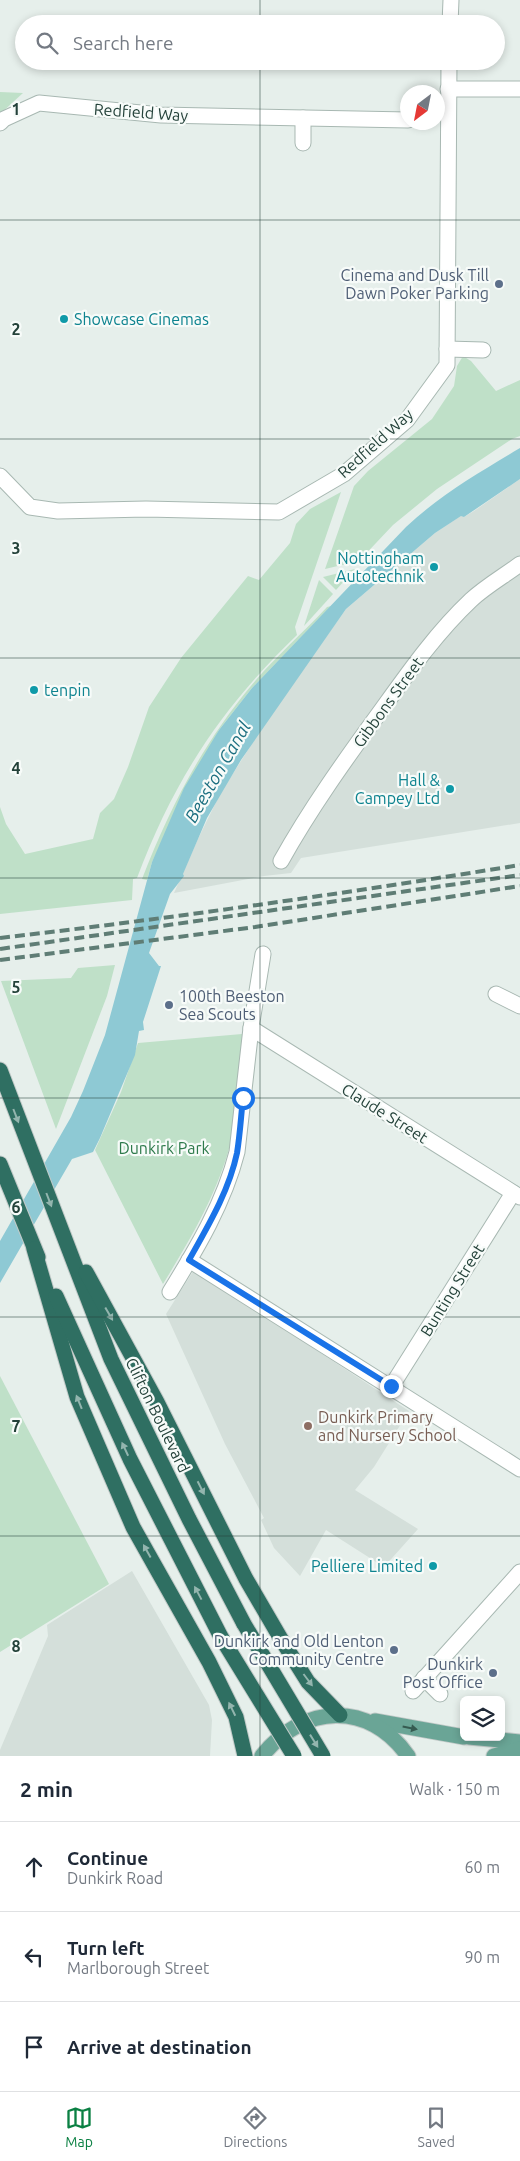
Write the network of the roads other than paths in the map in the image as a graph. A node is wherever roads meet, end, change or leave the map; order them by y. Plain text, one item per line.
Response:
1 (451, 0) edge
2 (450, 15) edge
3 (449, 70) edge
4 (448, 89) junction
5 (520, 90) edge
6 (445, 105) edge
7 (303, 118) junction
8 (400, 120) edge
9 (0, 123) edge
10 (442, 130) edge
11 (304, 143) dead end
12 (447, 349) junction
13 (483, 350) dead end
14 (0, 476) edge
15 (520, 564) edge
16 (281, 861) dead end
17 (263, 954) dead end
18 (496, 994) dead end
19 (520, 1006) edge
20 (250, 1028) junction
21 (0, 1070) edge
22 (0, 1164) edge
23 (516, 1195) edge
24 (59, 1226) junction
25 (34, 1249) junction
26 (189, 1260) junction
27 (170, 1292) dead end
28 (391, 1386) junction
29 (520, 1469) edge
30 (520, 1572) edge
31 (424, 1678) junction
32 (413, 1691) dead end
33 (440, 1694) dead end
34 (340, 1715) junction
35 (364, 1719) junction
36 (460, 1736) edge
37 (505, 1741) edge
38 (520, 1742) edge
39 (520, 1749) edge
40 (245, 1756) edge
41 (262, 1756) edge
42 (294, 1756) edge
43 (323, 1756) edge
44 (408, 1756) edge
45 (494, 1756) edge

1 - 2 street
3 - 4 street, Redfield Way
4 - 5 street
4 - 6 street, Redfield Way
7 - 8 street, Redfield Way
7 - 9 street, Redfield Way
7 - 11 street
10 - 12 street, Redfield Way
12 - 13 street
12 - 14 street, Redfield Way
15 - 16 street, Gibbons Street
17 - 20 street
18 - 19 street
20 - 23 street, Claude Street
20 - 26 street
21 -> 24 highway, Clifton Boulevard
22 - 25 highway
23 - 28 street, Bunting Street
24 -> 34 highway
24 -> 43 highway, Clifton Boulevard, bridge
40 -> 25 highway
42 -> 25 highway, bridge
26 - 27 street
26 - 28 street
28 - 29 street
30 - 31 street
31 - 32 street
31 - 33 street
34 - 35 main road
34 - 41 main road
35 -> 36 main road
35 - 44 main road
37 - 38 main road
39 - 45 main road

